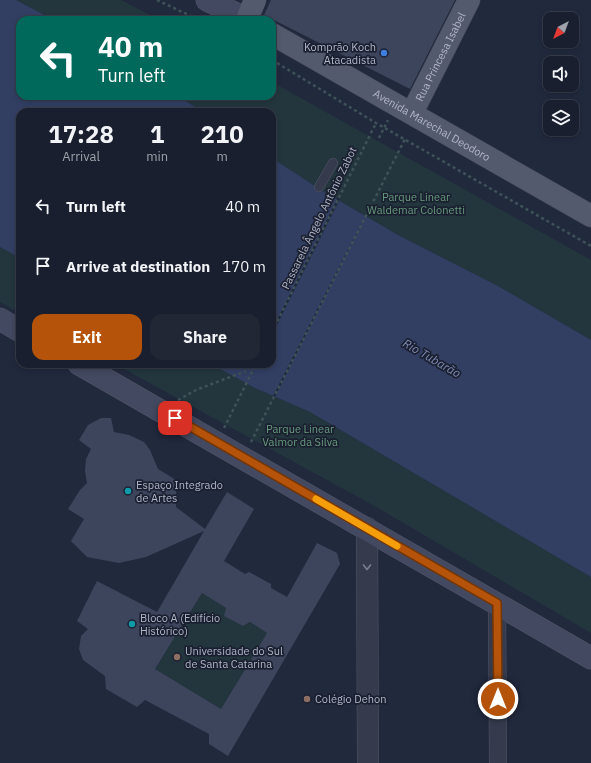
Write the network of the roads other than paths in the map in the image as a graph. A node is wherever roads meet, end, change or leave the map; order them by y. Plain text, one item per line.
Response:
1 (207, 0) edge
2 (469, 0) edge
3 (250, 13) edge
4 (276, 36) edge
5 (412, 113) junction
6 (333, 163) dead end
7 (319, 187) dead end
8 (591, 216) edge
9 (0, 320) edge
10 (16, 329) edge
11 (86, 368) edge
12 (367, 528) junction
13 (497, 603) junction
14 (591, 658) edge
15 (368, 763) edge
16 (498, 763) edge

1 - 3 main road
2 - 5 main road, Rua Princesa Isabel
4 - 5 main road, Avenida Marechal Deodoro
5 - 8 main road, Avenida Marechal Deodoro
6 - 7 lane
9 - 10 main road
11 - 12 main road
12 - 13 main road
12 -> 15 street
13 - 14 main road
13 - 16 street

